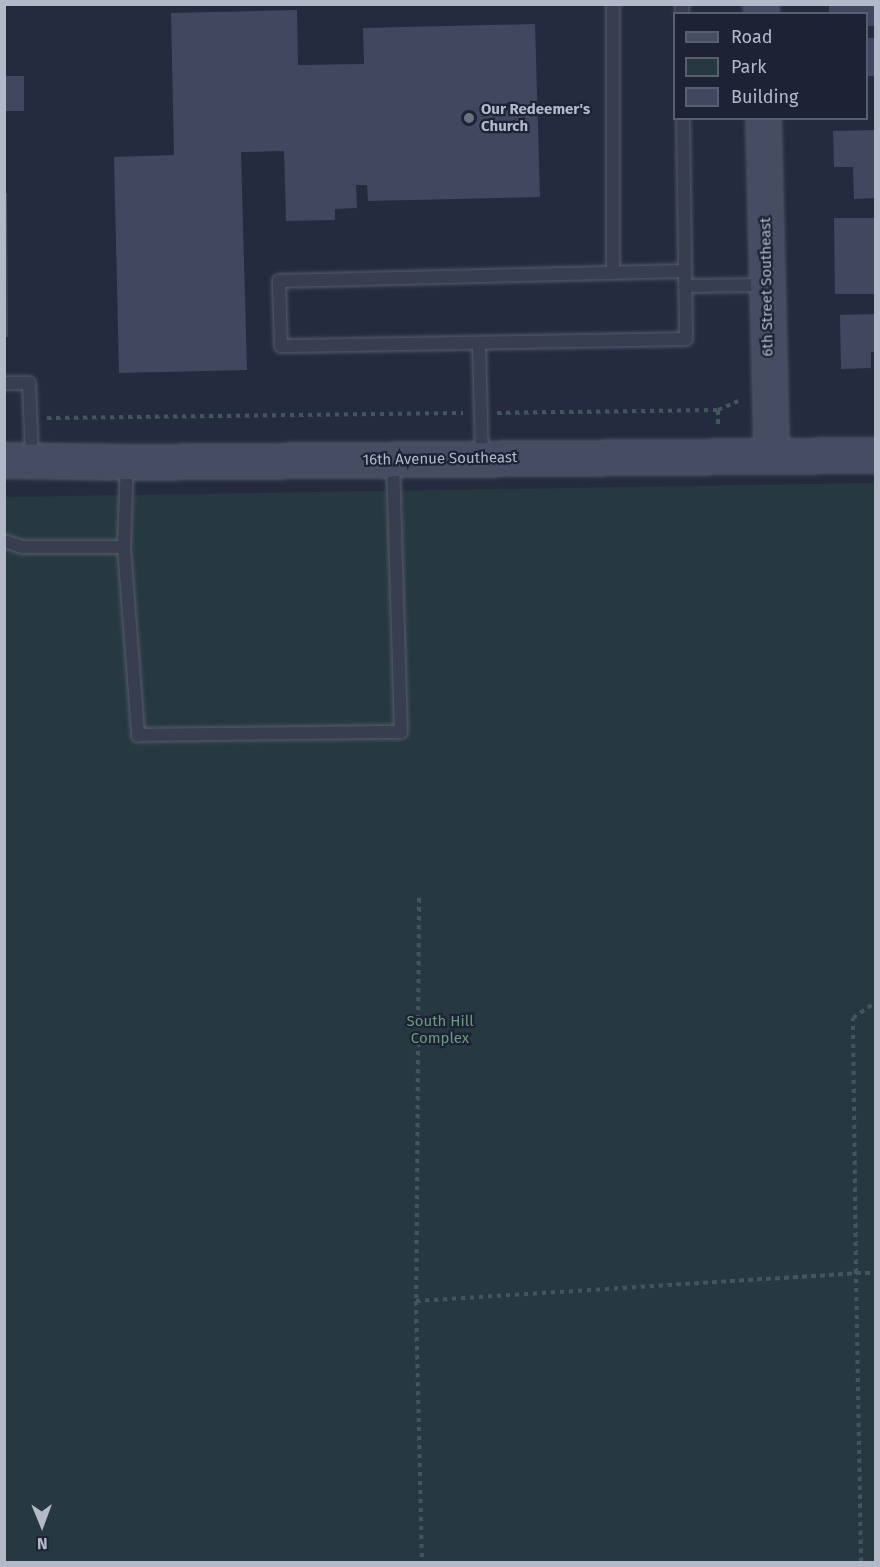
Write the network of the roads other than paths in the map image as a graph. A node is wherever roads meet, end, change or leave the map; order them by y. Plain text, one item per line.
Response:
1 (614, 4) edge
2 (683, 120) edge
3 (763, 120) edge
4 (685, 271) junction
5 (613, 272) junction
6 (767, 285) junction
7 (685, 286) junction
8 (479, 343) junction
9 (4, 383) edge
10 (876, 454) edge
11 (771, 456) junction
12 (482, 458) junction
13 (393, 459) junction
14 (18, 461) edge
15 (127, 462) junction
16 (4, 541) edge
17 (124, 547) junction

1 - 5 lane
2 - 4 lane
3 - 6 street, 6th Street Southeast
4 - 5 lane
4 - 7 lane
5 - 8 lane
6 - 7 lane
6 - 11 street, 6th Street Southeast
7 - 8 lane
8 - 12 lane
9 - 14 lane
10 - 11 street, 16th Avenue Southeast
11 - 12 street, 16th Avenue Southeast
12 - 13 street, 16th Avenue Southeast
13 - 15 street, 16th Avenue Southeast
13 - 17 lane
14 - 15 street, 16th Avenue Southeast
15 - 17 lane
16 - 17 lane

